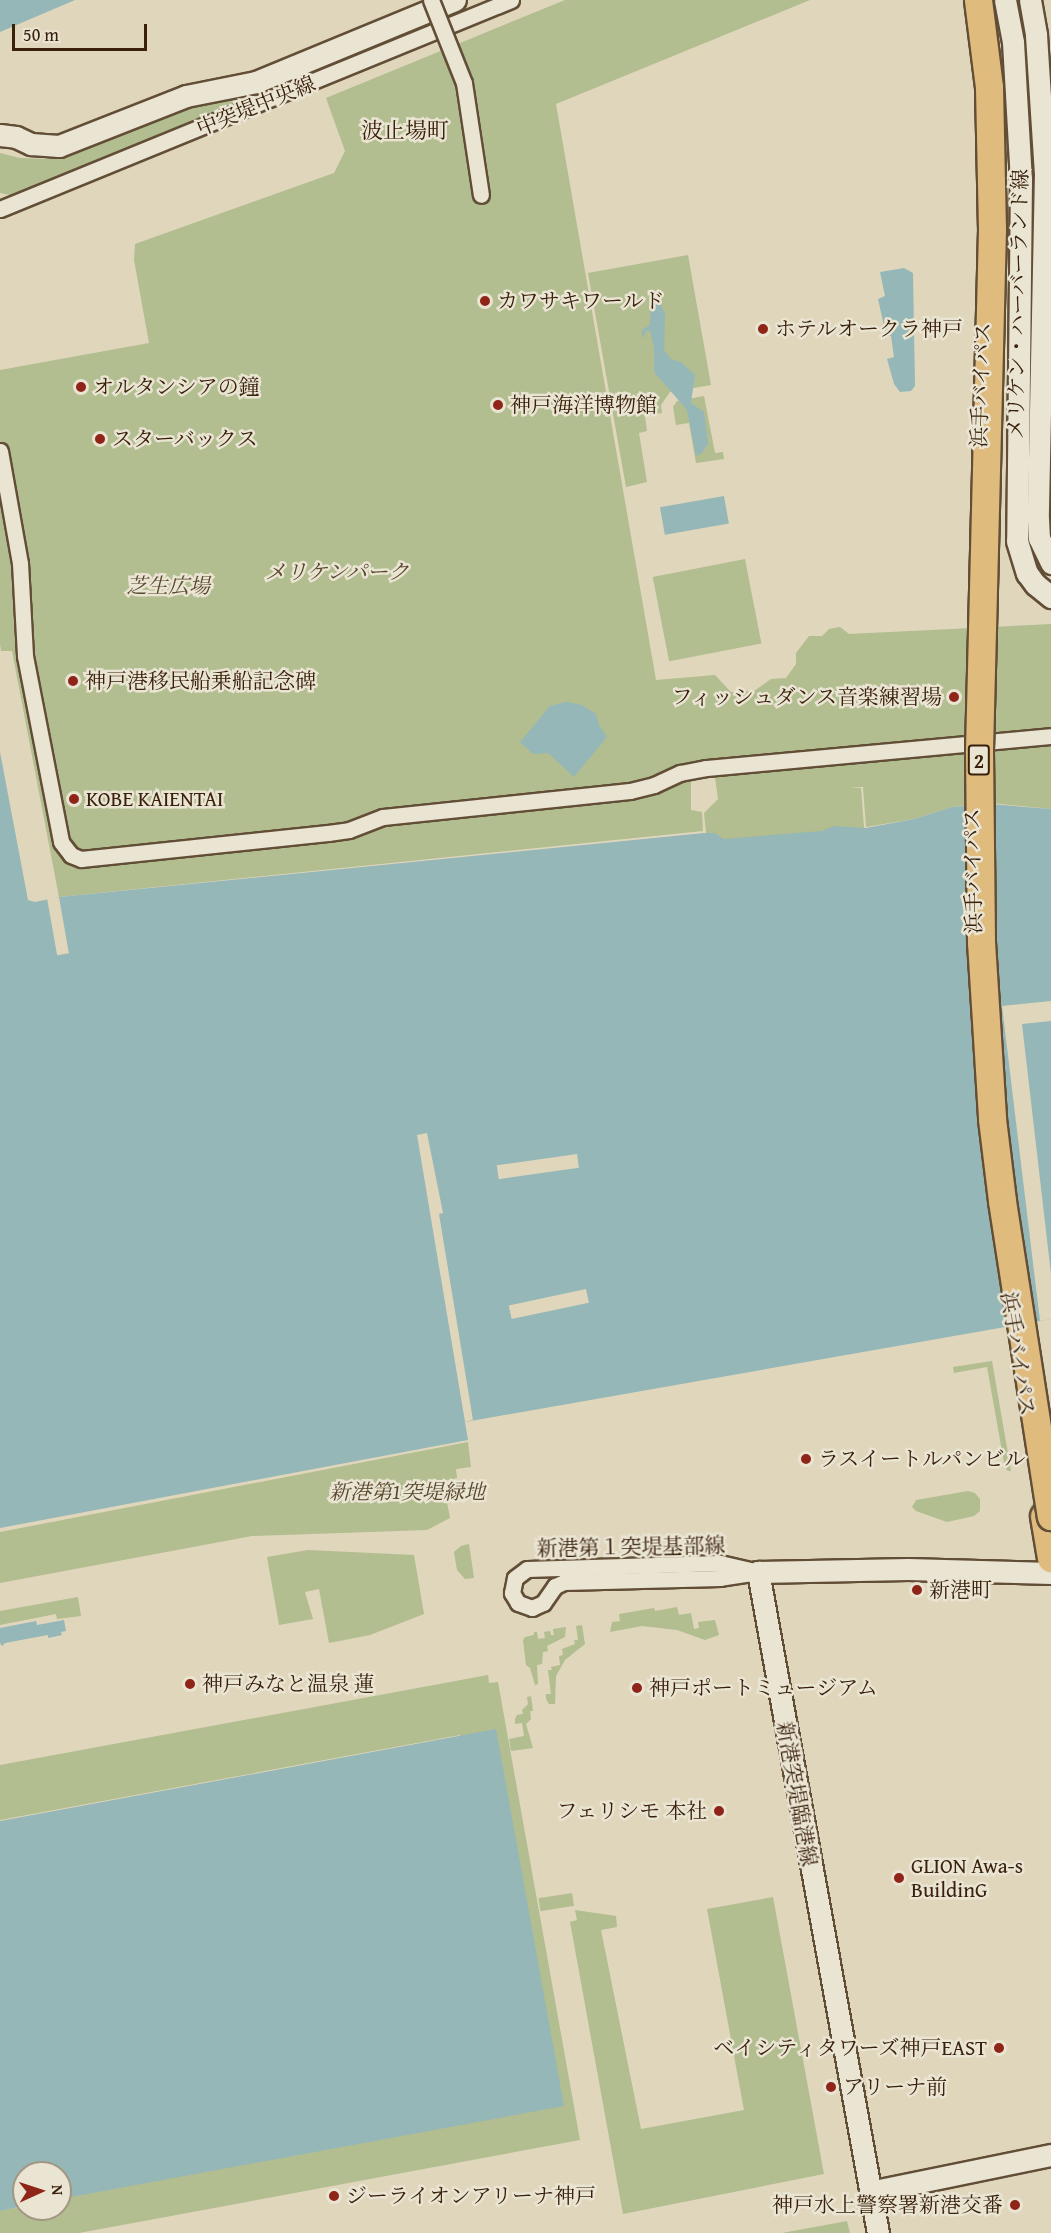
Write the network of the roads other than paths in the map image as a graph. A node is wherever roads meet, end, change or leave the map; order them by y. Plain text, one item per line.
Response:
1 (431, 0) edge
2 (455, 0) edge
3 (511, 0) edge
4 (970, 0) edge
5 (978, 0) edge
6 (1005, 0) edge
7 (1030, 0) edge
8 (0, 135) edge
9 (1043, 140) junction
10 (1019, 141) junction
11 (481, 195) dead end
12 (0, 209) edge
13 (0, 451) edge
14 (1016, 481) junction
15 (1038, 481) junction
16 (1051, 563) edge
17 (1051, 597) edge
18 (1051, 735) edge
19 (1051, 1516) edge
20 (758, 1572) junction
21 (1051, 1572) edge
22 (1051, 2155) edge
23 (870, 2192) junction
24 (878, 2233) edge

1 - 11 street, bridge
2 - 8 street, 中突堤中央線
3 - 12 street, 中突堤中央線
4 - 21 highway, 浜手バイパス / 2
5 - 19 highway, 浜手バイパス / 2, bridge
6 - 10 street, メリケン・ハーバーランド線
7 - 9 street, メリケン・ハーバーランド線
9 - 10 street
9 - 15 street, メリケン・ハーバーランド線
10 - 14 street, メリケン・ハーバーランド線
13 - 18 street
14 - 15 street
14 - 17 street, メリケン・ハーバーランド線
15 - 16 street, メリケン・ハーバーランド線
20 - 20 street, 新港第１突堤基部線
20 - 21 street
20 - 23 street, 新港突堤臨港線
22 - 23 street
23 - 24 street, 新港突堤臨港線

